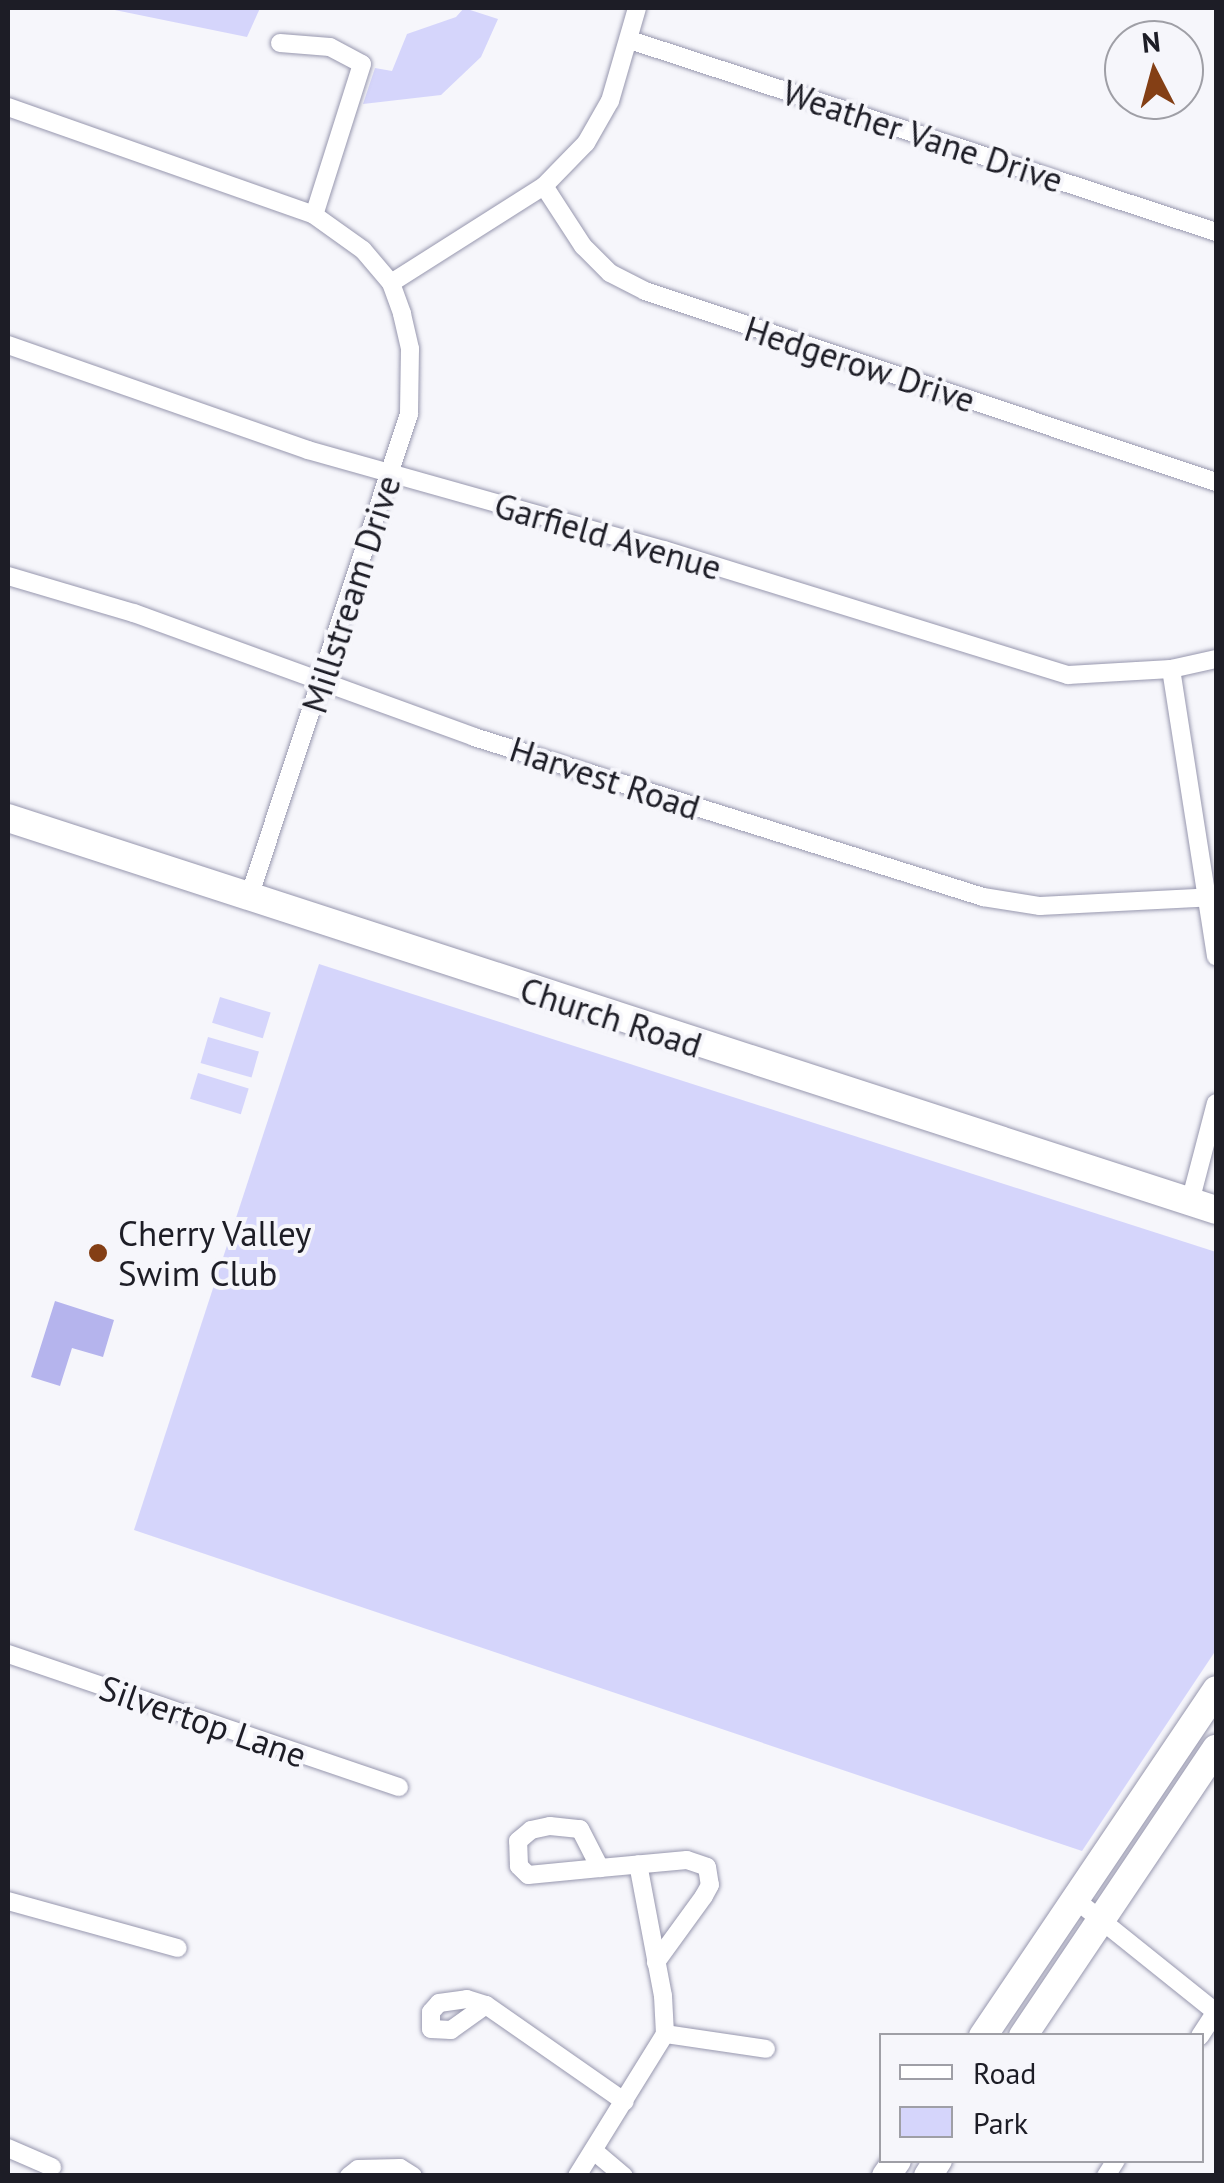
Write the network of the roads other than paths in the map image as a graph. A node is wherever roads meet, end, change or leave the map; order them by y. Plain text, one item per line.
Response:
1 (637, 8) edge
2 (630, 40) junction
3 (280, 42) dead end
4 (8, 107) edge
5 (544, 186) junction
6 (314, 216) junction
7 (1216, 232) edge
8 (391, 283) junction
9 (8, 345) edge
10 (392, 474) junction
11 (1216, 482) edge
12 (8, 576) edge
13 (1216, 660) edge
14 (1171, 669) junction
15 (322, 682) junction
16 (8, 818) edge
17 (1213, 897) edge
18 (248, 900) junction
19 (1216, 957) edge
20 (1216, 1102) edge
21 (1203, 1206) edge
22 (8, 1654) edge
23 (1216, 1690) edge
24 (1216, 1750) edge
25 (398, 1787) dead end
26 (638, 1864) junction
27 (600, 1868) junction
28 (1076, 1900) junction
29 (8, 1901) edge
30 (1103, 1918) junction
31 (178, 1948) dead end
32 (656, 1962) junction
33 (486, 2005) dead end
34 (1216, 2012) edge
35 (985, 2033) edge
36 (1025, 2033) edge
37 (1202, 2033) edge
38 (665, 2034) junction
39 (766, 2049) dead end
40 (624, 2102) junction
41 (8, 2148) edge
42 (594, 2151) junction
43 (52, 2167) dead end
44 (349, 2176) edge
45 (413, 2176) edge
46 (578, 2176) edge
47 (624, 2176) edge

1 - 2 street
2 - 5 street
2 - 7 street, Weather Vane Drive
3 - 6 street
4 - 6 street
5 - 8 street
5 - 11 street, Hedgerow Drive
6 - 8 street
8 - 10 street, Millstream Drive
9 - 10 street, Garfield Avenue
10 - 14 street, Garfield Avenue
10 - 15 street, Millstream Drive
12 - 15 street, Harvest Road
13 - 14 street, Garfield Avenue
14 - 17 street
15 - 17 street, Harvest Road
15 - 18 street, Millstream Drive
16 - 18 main road, Church Road
17 - 19 street
18 - 21 main road, Church Road
20 - 21 street
22 - 25 street, Silvertop Lane
23 - 28 main road
24 - 30 main road
26 - 27 street
26 - 32 street
26 - 32 street
27 - 27 street
28 - 30 street
28 - 35 main road
29 - 31 street
30 - 34 street
30 - 36 main road
32 - 38 street
33 - 40 street
34 - 37 street
38 - 39 street
38 - 40 street
40 - 42 street
41 - 43 street
42 - 46 street
42 - 47 street
44 - 45 street

